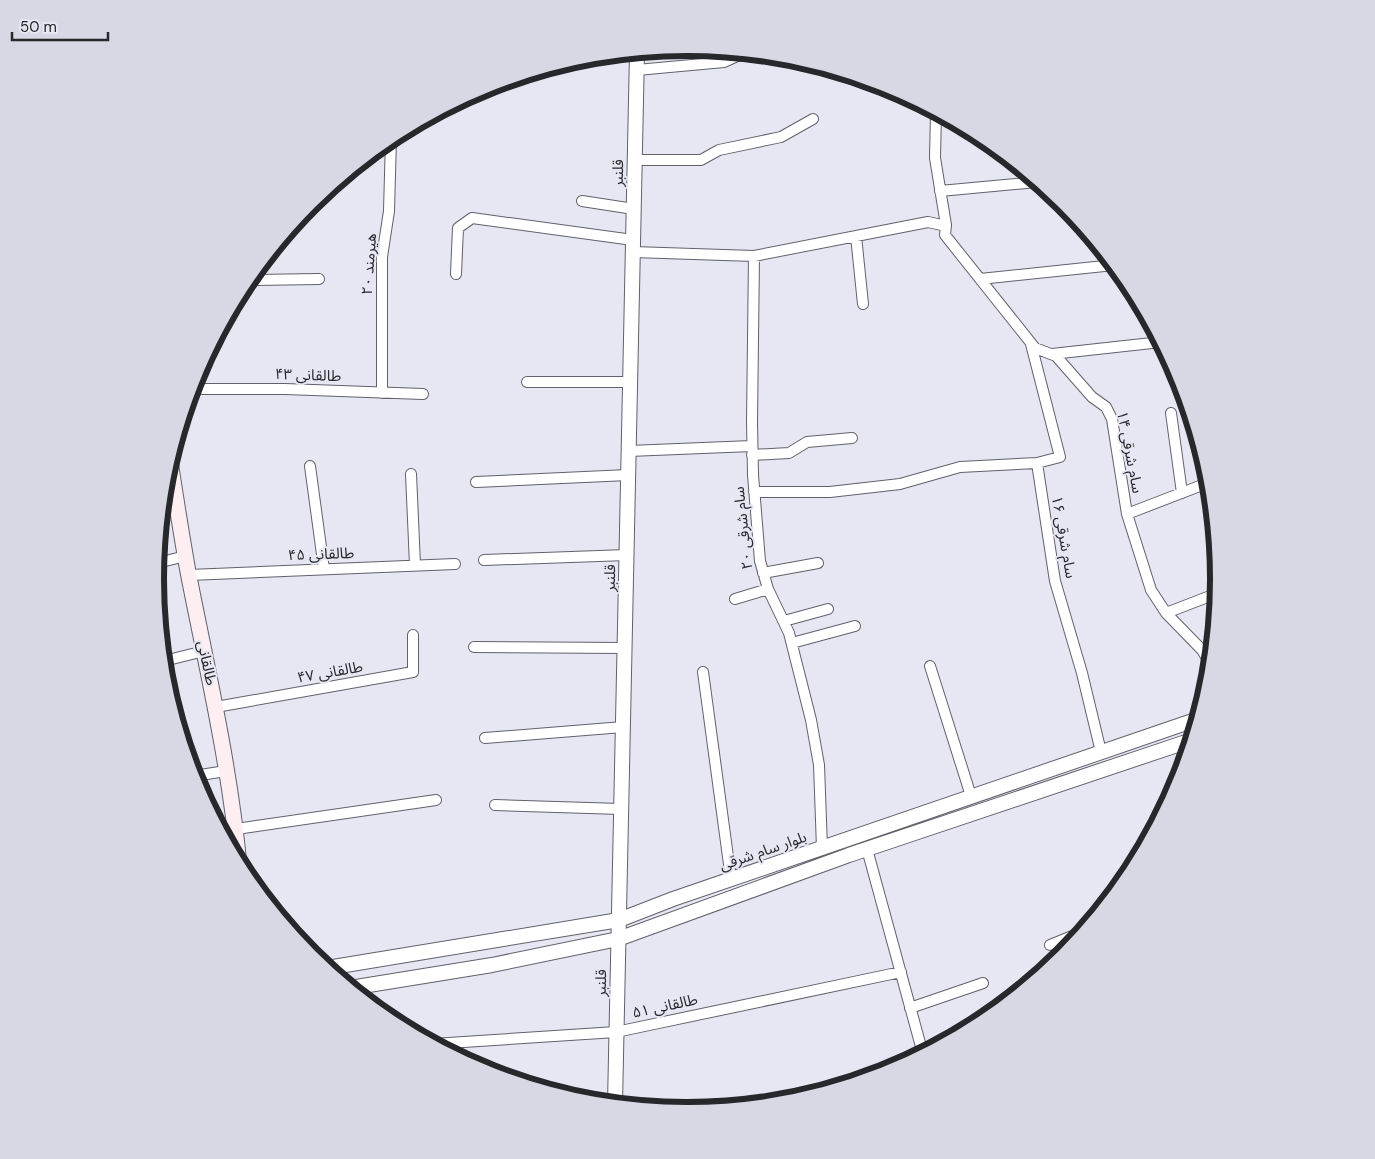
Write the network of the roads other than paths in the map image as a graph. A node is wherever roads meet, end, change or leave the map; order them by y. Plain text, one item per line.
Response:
1 (732, 58) edge
2 (637, 59) edge
3 (637, 70) junction
4 (813, 119) dead end
5 (936, 119) edge
6 (391, 148) edge
7 (635, 160) junction
8 (1029, 183) edge
9 (940, 191) junction
10 (582, 201) dead end
11 (634, 209) junction
12 (946, 226) junction
13 (856, 236) junction
14 (633, 246) junction
15 (754, 256) junction
16 (1106, 266) edge
17 (456, 274) dead end
18 (980, 279) junction
19 (258, 280) edge
20 (319, 280) dead end
21 (864, 304) dead end
22 (1031, 343) junction
23 (1154, 343) edge
24 (1052, 354) junction
25 (527, 382) dead end
26 (630, 382) junction
27 (201, 388) edge
28 (382, 393) junction
29 (422, 394) dead end
30 (1170, 413) dead end
31 (852, 438) dead end
32 (629, 450) junction
33 (752, 451) junction
34 (1037, 463) junction
35 (310, 466) dead end
36 (411, 474) dead end
37 (628, 475) junction
38 (173, 481) edge
39 (476, 482) dead end
40 (1202, 485) edge
41 (754, 492) junction
42 (1182, 493) junction
43 (1127, 514) junction
44 (627, 555) junction
45 (186, 556) junction
46 (484, 560) dead end
47 (165, 561) edge
48 (818, 563) dead end
49 (454, 564) dead end
50 (415, 565) junction
51 (324, 569) junction
52 (762, 573) junction
53 (189, 575) junction
54 (768, 590) junction
55 (1211, 596) edge
56 (735, 599) dead end
57 (828, 609) dead end
58 (1166, 614) junction
59 (784, 621) junction
60 (855, 626) dead end
61 (413, 635) dead end
62 (792, 643) junction
63 (474, 647) dead end
64 (624, 648) junction
65 (204, 651) junction
66 (1205, 655) edge
67 (171, 659) edge
68 (930, 666) dead end
69 (703, 672) dead end
70 (216, 707) junction
71 (1191, 721) edge
72 (623, 727) junction
73 (485, 738) dead end
74 (1185, 742) edge
75 (1101, 752) junction
76 (226, 771) junction
77 (202, 775) edge
78 (971, 796) junction
79 (436, 800) dead end
80 (495, 805) dead end
81 (621, 809) junction
82 (236, 829) junction
83 (238, 848) edge
84 (822, 848) junction
85 (867, 849) junction
86 (731, 879) junction
87 (619, 920) junction
88 (1069, 937) edge
89 (618, 940) junction
90 (1050, 945) dead end
91 (336, 967) edge
92 (901, 972) junction
93 (983, 983) dead end
94 (359, 987) edge
95 (910, 1008) junction
96 (616, 1032) junction
97 (445, 1043) edge
98 (921, 1048) edge
99 (615, 1097) edge

1 - 3 street
2 - 3 street, قلنبر
3 - 7 street, قلنبر
4 - 7 street
5 - 9 street, سام شرقی ۱۴
6 - 28 street, هیرمند ۲۰
7 - 11 street, قلنبر
8 - 9 street
9 - 12 street, سام شرقی ۱۴
10 - 11 street
11 - 14 street, قلنبر
12 - 13 street
12 - 18 street, سام شرقی ۱۴
13 - 15 street
13 - 21 street
14 - 15 street
14 - 17 street
14 - 26 street, قلنبر
15 - 33 street, سام شرقی ۲۰
16 - 18 street
18 - 22 street, سام شرقی ۱۴
19 - 20 street
22 - 24 street, سام شرقی ۱۴
22 - 34 street
23 - 24 street
24 - 43 street, سام شرقی ۱۴
25 - 26 street
26 - 32 street, قلنبر
27 - 28 street, طالقانی ۴۳
28 - 29 street, طالقانی ۴۳
30 - 42 street
31 - 33 street
32 - 33 street
32 - 37 street, قلنبر
33 - 41 street, سام شرقی ۲۰
34 - 41 street
34 - 75 street, سام شرقی ۱۶
35 - 51 street
36 - 50 street
37 - 39 street
37 - 44 street, قلنبر
38 - 45 main road, طالقانی
40 - 42 street
41 - 52 street, سام شرقی ۲۰
42 - 43 street
43 - 58 street, سام شرقی ۱۴
44 - 46 street
44 - 64 street, قلنبر
45 - 47 street
45 - 53 main road, طالقانی
48 - 52 street
49 - 50 street, طالقانی ۴۵
50 - 51 street, طالقانی ۴۵
51 - 53 street, طالقانی ۴۵
52 - 54 street, سام شرقی ۲۰
53 - 65 main road, طالقانی
54 - 56 street
54 - 59 street, سام شرقی ۲۰
55 - 58 street
57 - 59 street
58 - 66 street, سام شرقی ۱۴
59 - 62 street, سام شرقی ۲۰
60 - 62 street
61 - 70 street, طالقانی ۴۷
62 - 84 street, سام شرقی ۲۰
63 - 64 street
64 - 72 street, قلنبر
65 - 67 street
65 - 70 main road, طالقانی
68 - 78 street
69 - 86 street
70 - 76 main road, طالقانی
71 - 75 street, بلوار سام شرقی
72 - 73 street
72 - 81 street, قلنبر
74 - 85 street
75 - 78 street, بلوار سام شرقی
76 - 77 street
76 - 82 main road, طالقانی
78 - 84 street, بلوار سام شرقی
79 - 82 street
80 - 81 street
81 - 87 street, قلنبر
82 - 83 main road, طالقانی
84 - 86 street, بلوار سام شرقی
85 - 89 street
85 - 92 street
86 - 87 street, بلوار سام شرقی
87 - 89 street, قلنبر
87 - 91 street, بلوار سام شرقی
88 - 90 street
89 - 94 street
89 - 96 street, قلنبر
92 - 95 street
92 - 96 street, طالقانی ۵۱
93 - 95 street
95 - 98 street
96 - 97 street, طالقانی ۵۱
96 - 99 street, قلنبر

